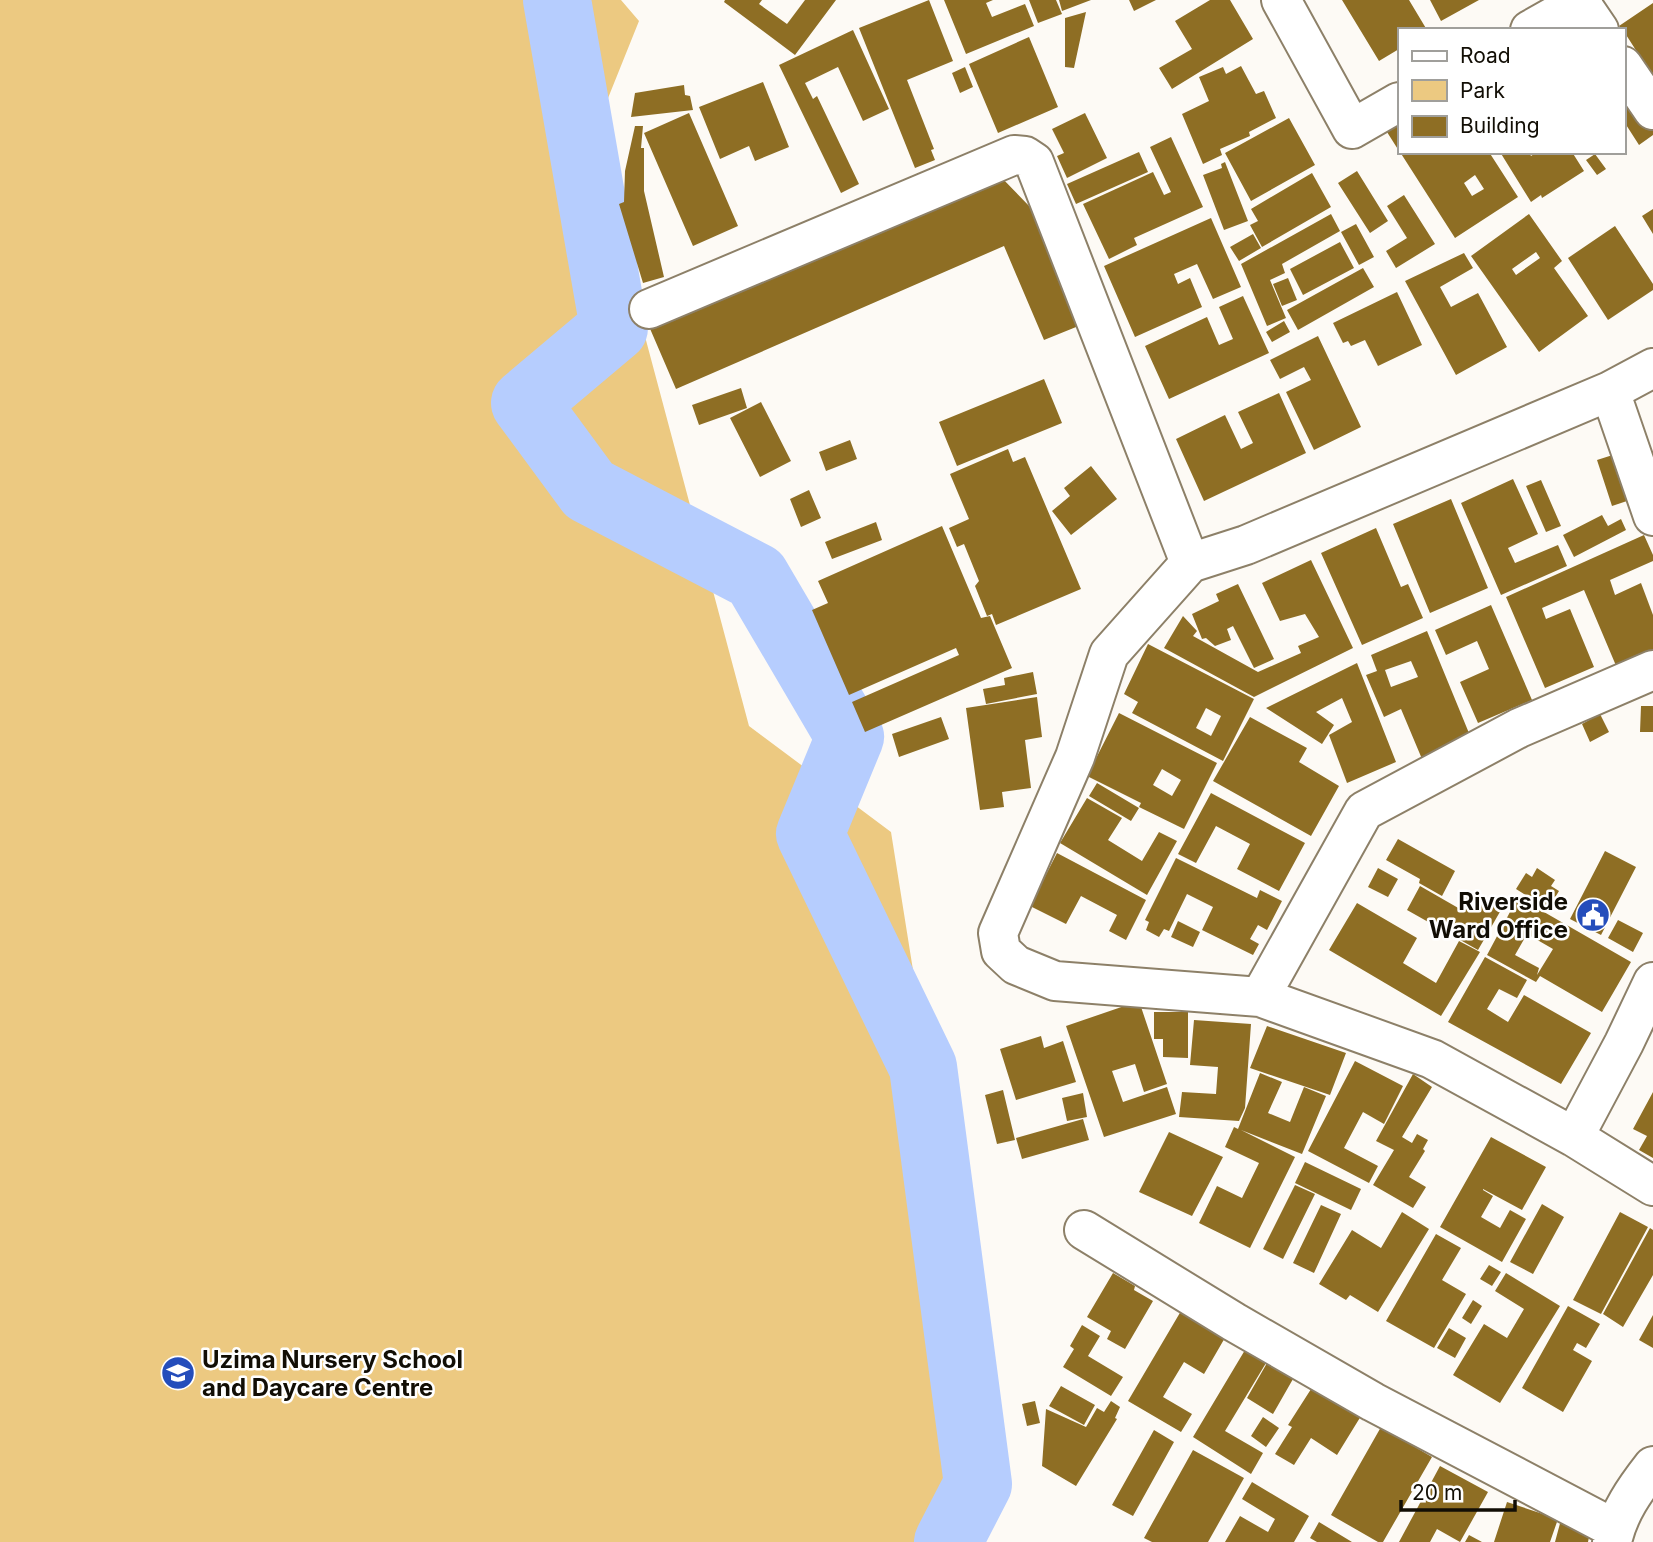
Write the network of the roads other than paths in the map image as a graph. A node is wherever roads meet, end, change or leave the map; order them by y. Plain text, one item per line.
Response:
1 (1281, 0) edge
2 (1587, 10) edge
3 (1536, 28) edge
4 (1625, 69) edge
5 (1398, 103) edge
6 (1653, 110) edge
7 (649, 309) dead end
8 (1653, 368) edge
9 (1610, 391) junction
10 (1653, 516) edge
11 (1190, 563) junction
12 (1653, 670) edge
13 (1653, 982) edge
14 (1260, 997) junction
15 (1574, 1137) junction
16 (1653, 1186) edge
17 (1084, 1230) dead end
18 (1653, 1466) edge
19 (1613, 1536) edge

1 - 5 street
2 - 3 street
4 - 6 street
7 - 11 street
8 - 9 street
9 - 10 street
9 - 11 street
11 - 14 street
12 - 14 street
13 - 15 street
14 - 15 street
15 - 16 street
17 - 19 street
18 - 19 street

